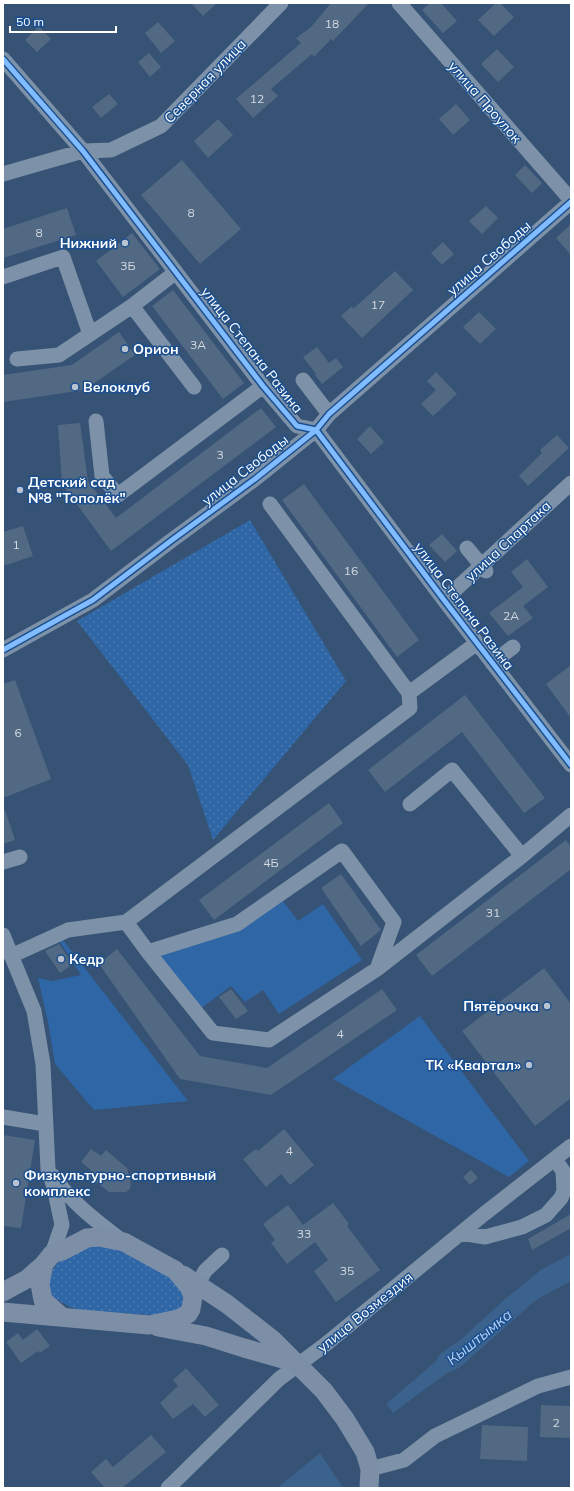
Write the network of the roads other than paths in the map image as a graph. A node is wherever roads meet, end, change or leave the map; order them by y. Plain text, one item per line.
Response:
1 (281, 3) edge
2 (399, 3) edge
3 (7, 68) edge
4 (83, 151) junction
5 (3, 174) edge
6 (571, 201) edge
7 (176, 272) junction
8 (3, 277) edge
9 (132, 306) junction
10 (90, 334) junction
11 (17, 359) dead end
12 (303, 380) dead end
13 (263, 386) junction
14 (194, 387) dead end
15 (329, 414) junction
16 (96, 422) dead end
17 (316, 430) junction
18 (571, 483) edge
19 (270, 504) dead end
20 (467, 548) dead end
21 (484, 568) junction
22 (444, 600) junction
23 (477, 643) junction
24 (513, 647) dead end
25 (3, 650) edge
26 (492, 663) junction
27 (409, 693) junction
28 (571, 765) edge
29 (410, 804) dead end
30 (571, 815) edge
31 (522, 856) junction
32 (20, 857) dead end
33 (3, 862) edge
34 (126, 922) junction
35 (3, 935) edge
36 (148, 952) junction
37 (11, 956) junction
38 (377, 969) junction
39 (3, 1117) edge
40 (45, 1124) junction
41 (571, 1146) edge
42 (555, 1158) junction
43 (48, 1169) junction
44 (461, 1233) junction
45 (124, 1242) junction
46 (222, 1255) dead end
47 (48, 1259) junction
48 (175, 1270) junction
49 (198, 1284) junction
50 (3, 1292) edge
51 (3, 1312) edge
52 (62, 1316) junction
53 (149, 1325) junction
54 (296, 1363) junction
55 (571, 1377) edge
56 (370, 1469) junction
57 (168, 1488) edge
58 (369, 1488) edge

1 - 4 street, Северная улица
2 - 6 street, улица Проулок
3 - 4 street, улица Степана Разина
4 - 5 street, Северная улица
4 - 7 street, улица Степана Разина
6 - 15 street, улица Свободы
7 - 9 street
7 - 13 street, улица Степана Разина
8 - 10 street
9 - 10 street
9 - 14 street
10 - 11 street
12 - 15 street
13 - 16 street
13 - 17 street, улица Степана Разина
15 - 17 street, улица Свободы
17 - 22 street, улица Степана Разина
17 - 25 street, улица Свободы
18 - 21 street, улица Спартака
19 - 27 street
20 - 21 street
21 - 22 street, улица Спартака
22 - 23 street, улица Степана Разина
23 - 26 street, улица Степана Разина
23 - 27 street
24 - 26 street
26 - 28 street, улица Степана Разина
27 - 34 street
29 - 31 street
30 - 31 street
31 - 38 street
32 - 33 street
34 - 36 street
34 - 37 street
35 - 37 street
36 - 38 street
36 - 38 street
37 - 40 street
39 - 40 street
40 - 43 street
41 - 42 street, улица Возмездия
42 - 44 street, улица Возмездия
42 - 44 street
43 - 45 street
43 - 47 street
44 - 54 street, улица Возмездия
45 - 47 main road
45 - 48 main road
46 - 49 street
47 - 50 main road
47 - 52 main road
48 - 49 main road
48 - 53 main road
49 - 54 main road
51 - 52 main road
52 - 53 main road
53 - 54 main road
54 - 56 main road
54 - 57 street, улица Возмездия
55 - 56 street
56 - 58 main road

